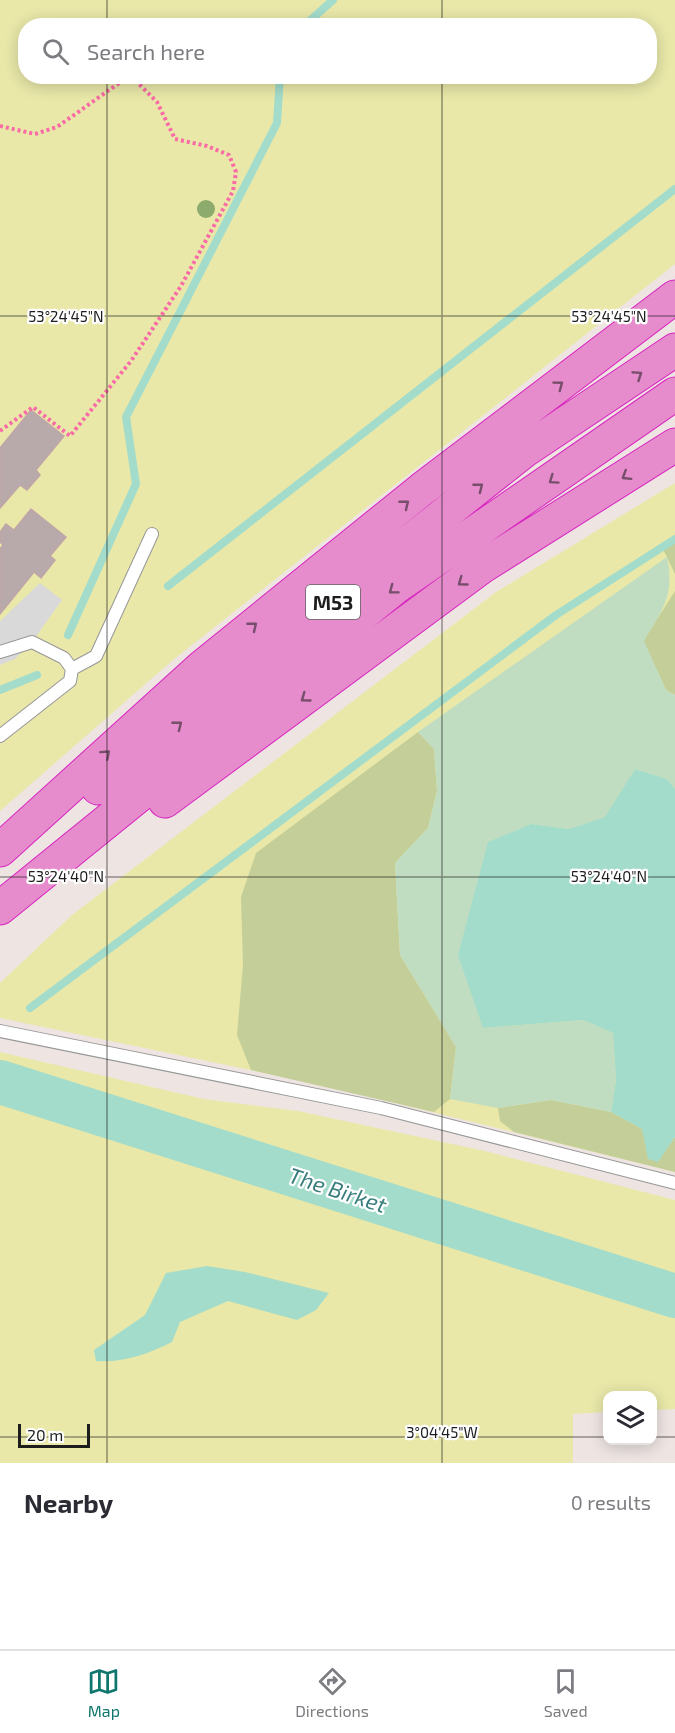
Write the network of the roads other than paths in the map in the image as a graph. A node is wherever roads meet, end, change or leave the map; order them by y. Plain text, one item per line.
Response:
1 (675, 297) edge
2 (675, 350) edge
3 (675, 394) edge
4 (675, 445) edge
5 (152, 534) dead end
6 (0, 652) edge
7 (72, 669) junction
8 (0, 736) edge
9 (0, 850) edge
10 (0, 866) edge
11 (0, 908) edge
12 (0, 921) edge
13 (0, 1031) edge
14 (675, 1184) edge

9 -> 1 highway
10 -> 2 highway, M53
3 -> 11 highway, M53
4 -> 12 highway
5 - 7 lane
6 - 7 lane
7 - 8 lane
13 - 14 lane

